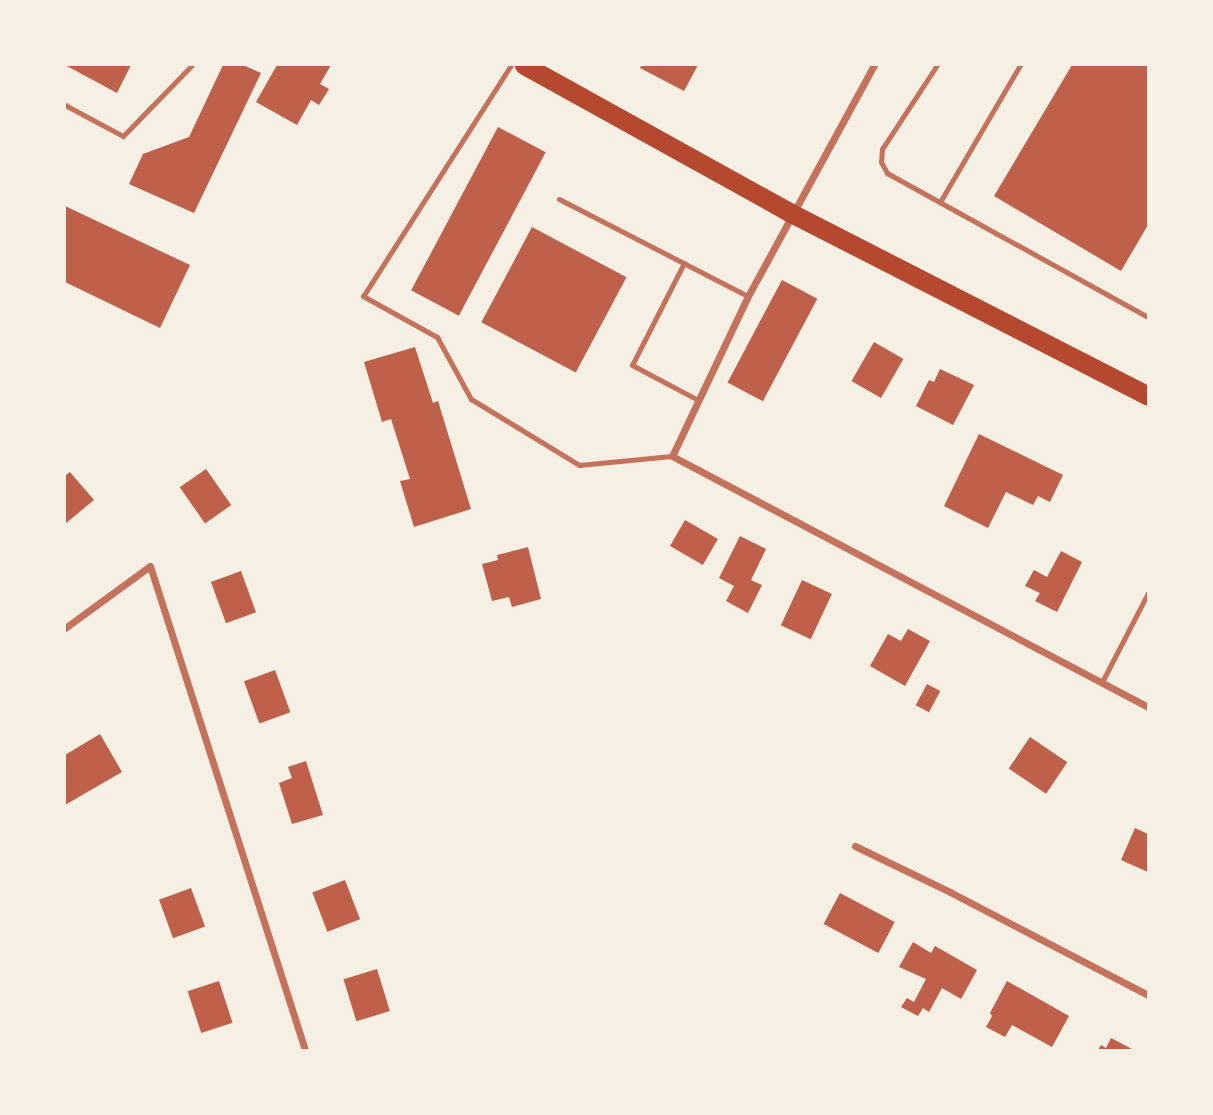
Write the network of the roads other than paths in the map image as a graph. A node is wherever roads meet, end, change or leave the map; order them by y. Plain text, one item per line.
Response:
1 (192, 65) edge
2 (511, 65) edge
3 (524, 65) edge
4 (874, 65) edge
5 (937, 65) edge
6 (1020, 65) edge
7 (65, 105) edge
8 (559, 199) dead end
9 (940, 202) junction
10 (791, 213) junction
11 (684, 263) junction
12 (748, 296) junction
13 (1148, 317) edge
14 (1148, 396) edge
15 (698, 400) junction
16 (672, 456) junction
17 (1148, 593) edge
18 (65, 628) edge
19 (1102, 682) junction
20 (1148, 707) edge
21 (855, 846) dead end
22 (1148, 995) edge
23 (306, 1050) edge

1 - 7 lane
2 - 16 lane
3 - 10 highway
4 - 10 street
5 - 9 lane
6 - 9 lane
8 - 11 lane
9 - 13 lane
10 - 12 street
10 - 14 highway
11 - 12 lane
11 - 15 lane
12 - 15 street
15 - 16 street
16 - 19 street
17 - 19 lane
18 - 23 street
19 - 20 street
21 - 22 street

